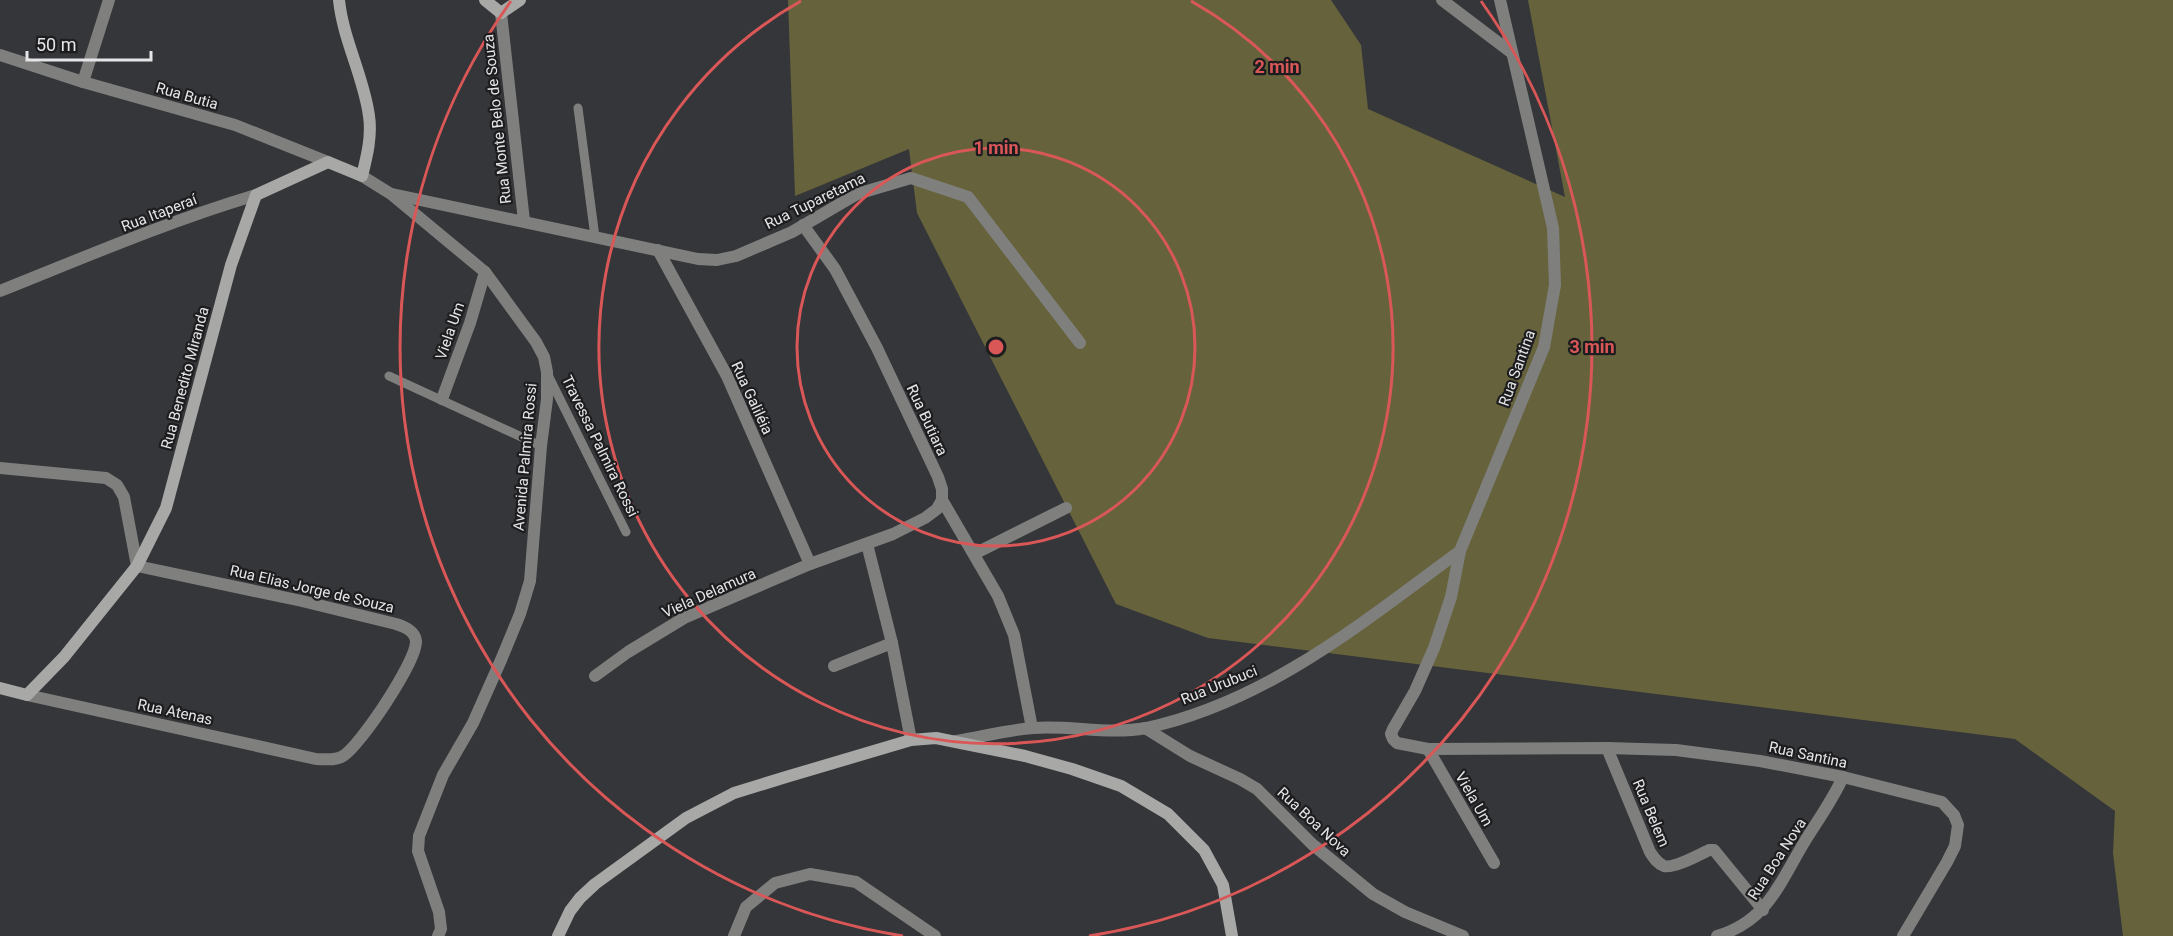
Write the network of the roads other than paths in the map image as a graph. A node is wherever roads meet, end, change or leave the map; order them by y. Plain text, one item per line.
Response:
1 (109, 0) edge
2 (339, 0) edge
3 (485, 0) edge
4 (520, 0) edge
5 (1442, 0) edge
6 (1500, 0) edge
7 (501, 13) junction
8 (1512, 53) junction
9 (0, 55) edge
10 (83, 82) junction
11 (578, 108) dead end
12 (328, 162) junction
13 (362, 176) junction
14 (391, 194) junction
15 (256, 195) junction
16 (524, 221) junction
17 (803, 225) junction
18 (594, 237) junction
19 (658, 250) junction
20 (484, 272) junction
21 (0, 291) edge
22 (1080, 343) dead end
23 (547, 372) junction
24 (389, 376) dead end
25 (442, 399) junction
26 (540, 446) junction
27 (0, 468) edge
28 (942, 500) junction
29 (1066, 508) dead end
30 (626, 532) dead end
31 (867, 544) junction
32 (1460, 552) junction
33 (974, 554) junction
34 (810, 564) junction
35 (137, 566) junction
36 (892, 643) junction
37 (834, 666) dead end
38 (595, 676) dead end
39 (0, 688) edge
40 (27, 695) junction
41 (1032, 728) junction
42 (1145, 728) junction
43 (911, 740) junction
44 (952, 742) junction
45 (1607, 748) junction
46 (1428, 749) junction
47 (316, 759) joint
48 (1842, 777) junction
49 (1494, 863) dead end
50 (1763, 910) junction
51 (438, 936) edge
52 (558, 936) edge
53 (734, 936) edge
54 (935, 936) edge
55 (1232, 936) edge
56 (1463, 936) edge
57 (1717, 936) edge
58 (1903, 936) edge

1 - 10 street
2 - 13 street
3 - 7 street
4 - 7 street
5 - 8 street
6 - 8 street, Rua Santina
7 - 16 street, Rua Monte Belo de Souza
8 - 32 street, Rua Santina
9 - 10 street, Rua Butia
10 - 12 street, Rua Butia
11 - 18 lane
12 - 13 street, Rua Butia
12 - 15 street, Rua Itaperaí
13 - 14 street, Avenida Palmira Rossi
14 - 16 street, Rua Tuparetama
14 - 20 street, Avenida Palmira Rossi
15 - 21 street, Rua Itaperaí
15 - 35 street, Rua Benedito Miranda
16 - 18 street, Rua Tuparetama
17 - 19 street, Rua Tuparetama
17 - 22 street, Rua Tuparetama
17 - 28 street, Rua Butiara
18 - 19 street, Rua Tuparetama
19 - 34 street, Rua Galiléia
20 - 23 street, Avenida Palmira Rossi
20 - 25 street, Viela Um
23 - 26 street, Avenida Palmira Rossi
23 - 30 lane, Travessa Palmira Rossi
24 - 25 lane
25 - 26 lane
26 - 51 street, Avenida Palmira Rossi
27 - 35 street
28 - 31 street
28 - 33 street, Rua Butiara
29 - 33 street
31 - 34 street
31 - 36 street
32 - 42 street, Rua Urubuci
32 - 46 street, Rua Santina
33 - 41 street, Rua Butiara
34 - 38 street, Viela Delamura
35 - 40 street, Rua Benedito Miranda
35 - 47 street, Rua Elias Jorge de Souza
36 - 37 street
36 - 43 street
39 - 40 street
40 - 47 street, Rua Atenas
41 - 42 street, Rua Urubuci
41 - 44 street, Rua Urubuci
42 - 56 street, Rua Boa Nova
43 - 44 street
43 - 52 street
44 - 55 street
45 - 46 street, Rua Santina
45 - 48 street, Rua Santina
45 - 50 street, Rua Belem
46 - 49 street, Viela Um
48 - 50 street, Rua Boa Nova
48 - 58 street, Rua Santina
50 - 57 street, Rua Boa Nova
53 - 54 street

